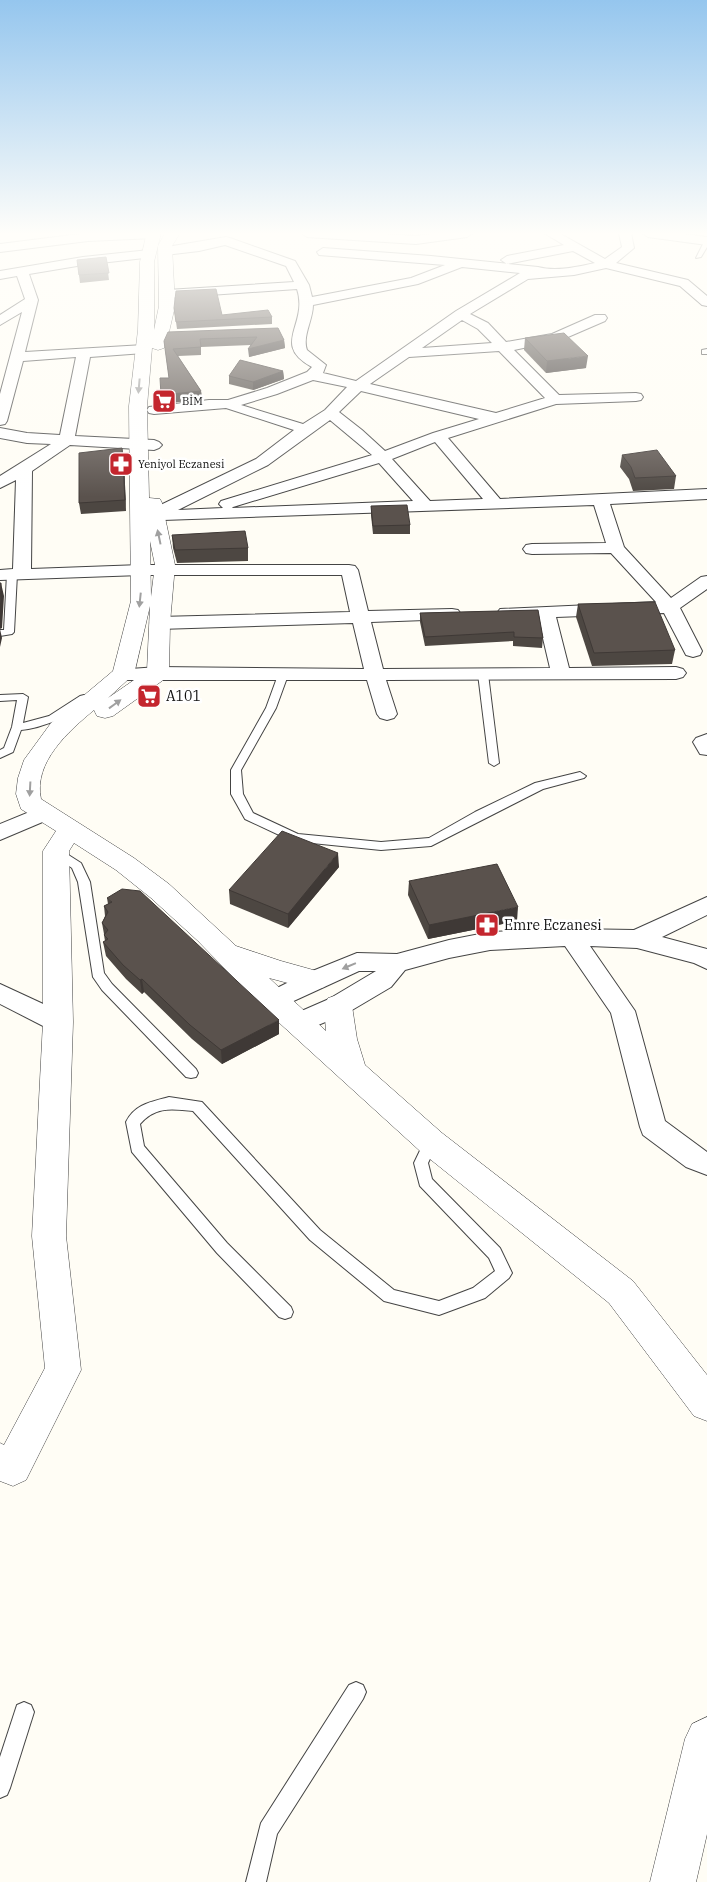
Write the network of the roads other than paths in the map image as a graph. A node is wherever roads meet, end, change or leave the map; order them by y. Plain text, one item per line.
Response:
1 (27, 321) edge
2 (147, 321) edge
3 (166, 321) edge
4 (304, 321) edge
5 (451, 321) edge
6 (474, 321) edge
7 (593, 321) edge
8 (504, 347) junction
9 (144, 349) junction
10 (405, 353) junction
11 (84, 354) junction
12 (17, 357) junction
13 (312, 375) junction
14 (359, 386) junction
15 (636, 397) dead end
16 (555, 400) junction
17 (229, 404) junction
18 (154, 410) junction
19 (330, 413) junction
20 (498, 419) junction
21 (0, 421) edge
22 (305, 429) junction
23 (0, 433) edge
24 (438, 436) junction
25 (67, 440) junction
26 (146, 445) junction
27 (383, 457) junction
28 (24, 469) junction
29 (0, 483) edge
30 (707, 494) edge
31 (600, 500) junction
32 (496, 504) junction
33 (426, 506) junction
34 (196, 514) junction
35 (154, 515) junction
36 (616, 548) junction
37 (532, 549) dead end
38 (141, 570) junction
39 (164, 570) junction
40 (12, 574) edge
41 (707, 581) edge
42 (670, 607) junction
43 (546, 611) junction
44 (487, 613) edge
45 (468, 614) edge
46 (361, 617) junction
47 (159, 624) junction
48 (0, 633) edge
49 (693, 651) dead end
50 (158, 673) junction
51 (561, 673) junction
52 (676, 673) dead end
53 (124, 674) junction
54 (483, 674) junction
55 (283, 675) junction
56 (375, 675) junction
57 (0, 698) edge
58 (387, 714) dead end
59 (17, 727) junction
60 (707, 740) edge
61 (707, 749) edge
62 (0, 755) edge
63 (494, 763) dead end
64 (580, 776) dead end
65 (43, 811) junction
66 (0, 833) edge
67 (63, 840) junction
68 (707, 906) edge
69 (571, 937) junction
70 (637, 938) junction
71 (225, 951) junction
72 (707, 960) edge
73 (397, 963) junction
74 (314, 980) junction
75 (0, 993) edge
76 (274, 1001) junction
77 (338, 1006) junction
78 (58, 1022) junction
79 (299, 1023) junction
80 (352, 1070) junction
81 (191, 1073) dead end
82 (431, 1142) junction
83 (707, 1164) edge
84 (284, 1312) dead end
85 (707, 1404) edge
86 (0, 1462) edge
87 (356, 1692) dead end
88 (24, 1712) dead end
89 (707, 1739) edge
90 (0, 1788) edge
91 (256, 1882) edge
92 (673, 1882) edge

1 - 12 street
2 - 9 street
3 - 18 street
4 - 13 street
5 - 10 street
6 - 8 street
7 - 8 street
8 - 10 street
8 - 16 street
9 - 11 street
9 -> 26 street
10 - 14 street
11 - 12 street
11 - 25 street
12 - 21 street
13 - 14 street
13 - 17 street
14 - 19 street
14 - 20 street
15 - 16 street
16 - 20 street
17 - 18 street
17 - 22 street
18 - 26 street
19 - 22 street
19 - 27 street
20 - 24 street
22 - 35 street
23 - 25 street
24 - 27 street
24 - 32 street
25 - 26 street
25 - 28 street
26 - 35 street
26 - 38 street
27 - 33 street
27 - 34 street
28 - 29 street
28 - 40 street
30 - 31 street
31 - 32 street
31 - 36 street
32 - 33 street
33 - 34 street
34 - 35 street
39 -> 35 street
36 - 37 street
36 - 42 street
38 - 39 street
38 - 40 street
38 -> 53 street
39 - 46 street
39 - 47 street
40 - 48 lane
41 - 42 street
42 - 43 street
42 - 49 street
43 - 44 street
43 - 51 street
45 - 46 street
46 - 47 street
46 - 56 street
47 - 50 street
50 - 53 street
50 - 55 street
65 -> 50 street
51 - 52 street
51 - 54 street
53 - 59 lane
53 -> 65 street
54 - 56 street
54 - 63 lane
55 - 56 street
55 - 64 lane
56 - 58 street
57 - 59 lane
59 - 62 lane
60 - 61 street
65 - 66 street
65 - 67 street
67 - 71 street
67 - 78 street
67 - 81 lane
68 - 70 street
69 - 70 street
69 - 73 street
69 - 83 street
70 - 72 street
71 - 74 street
71 - 76 street
73 -> 74 street
73 - 77 street
74 - 76 street
74 - 77 street
75 - 78 street
76 - 79 street
77 - 79 street
77 - 80 street
78 - 86 street
79 - 80 street
80 - 82 street
82 - 84 lane
82 - 85 street
87 - 91 lane
88 - 90 lane
89 - 92 street

